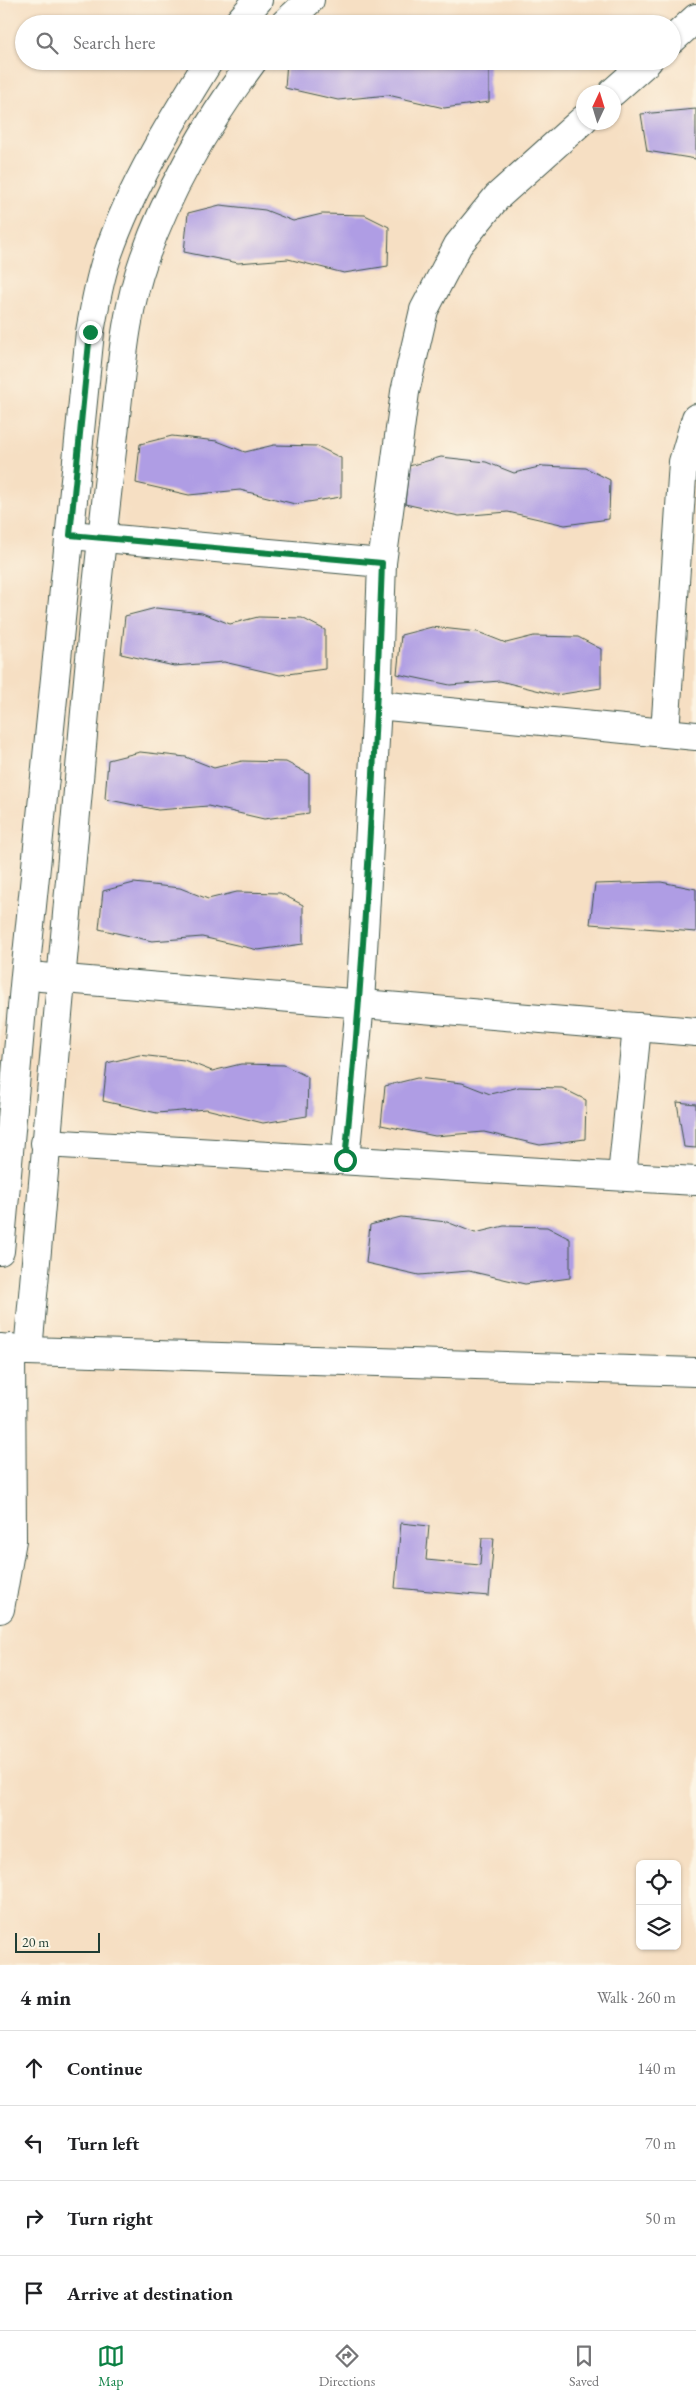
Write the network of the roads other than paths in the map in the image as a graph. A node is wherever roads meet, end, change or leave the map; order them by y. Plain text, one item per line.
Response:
1 (310, 0) edge
2 (294, 15) edge
3 (696, 18) edge
4 (681, 32) edge
5 (203, 70) edge
6 (246, 70) edge
7 (638, 70) edge
8 (621, 85) edge
9 (576, 126) edge
10 (696, 418) edge
11 (70, 535) junction
12 (101, 538) junction
13 (382, 563) junction
14 (377, 705) junction
15 (665, 733) junction
16 (696, 736) edge
17 (25, 975) junction
18 (59, 978) junction
19 (360, 1003) junction
20 (636, 1027) junction
21 (696, 1032) edge
22 (45, 1143) junction
23 (345, 1160) junction
24 (622, 1176) junction
25 (696, 1181) edge
26 (0, 1251) edge
27 (13, 1349) edge
28 (696, 1372) edge
29 (0, 1609) edge

1 - 2 street
3 - 4 street
5 - 11 street
6 - 12 street
7 - 8 street
9 - 13 street
10 - 15 street
11 - 12 street
11 - 17 street
12 - 13 street
12 - 18 street
13 - 14 street
14 - 15 street
14 - 19 street
15 - 16 street
17 - 18 street
17 - 26 street
18 - 19 street
18 - 22 street
19 - 20 street
19 - 23 street
20 - 21 street
20 - 24 street
22 - 23 street
22 - 27 street
23 - 24 street
24 - 25 street
27 - 28 street
27 - 29 street

